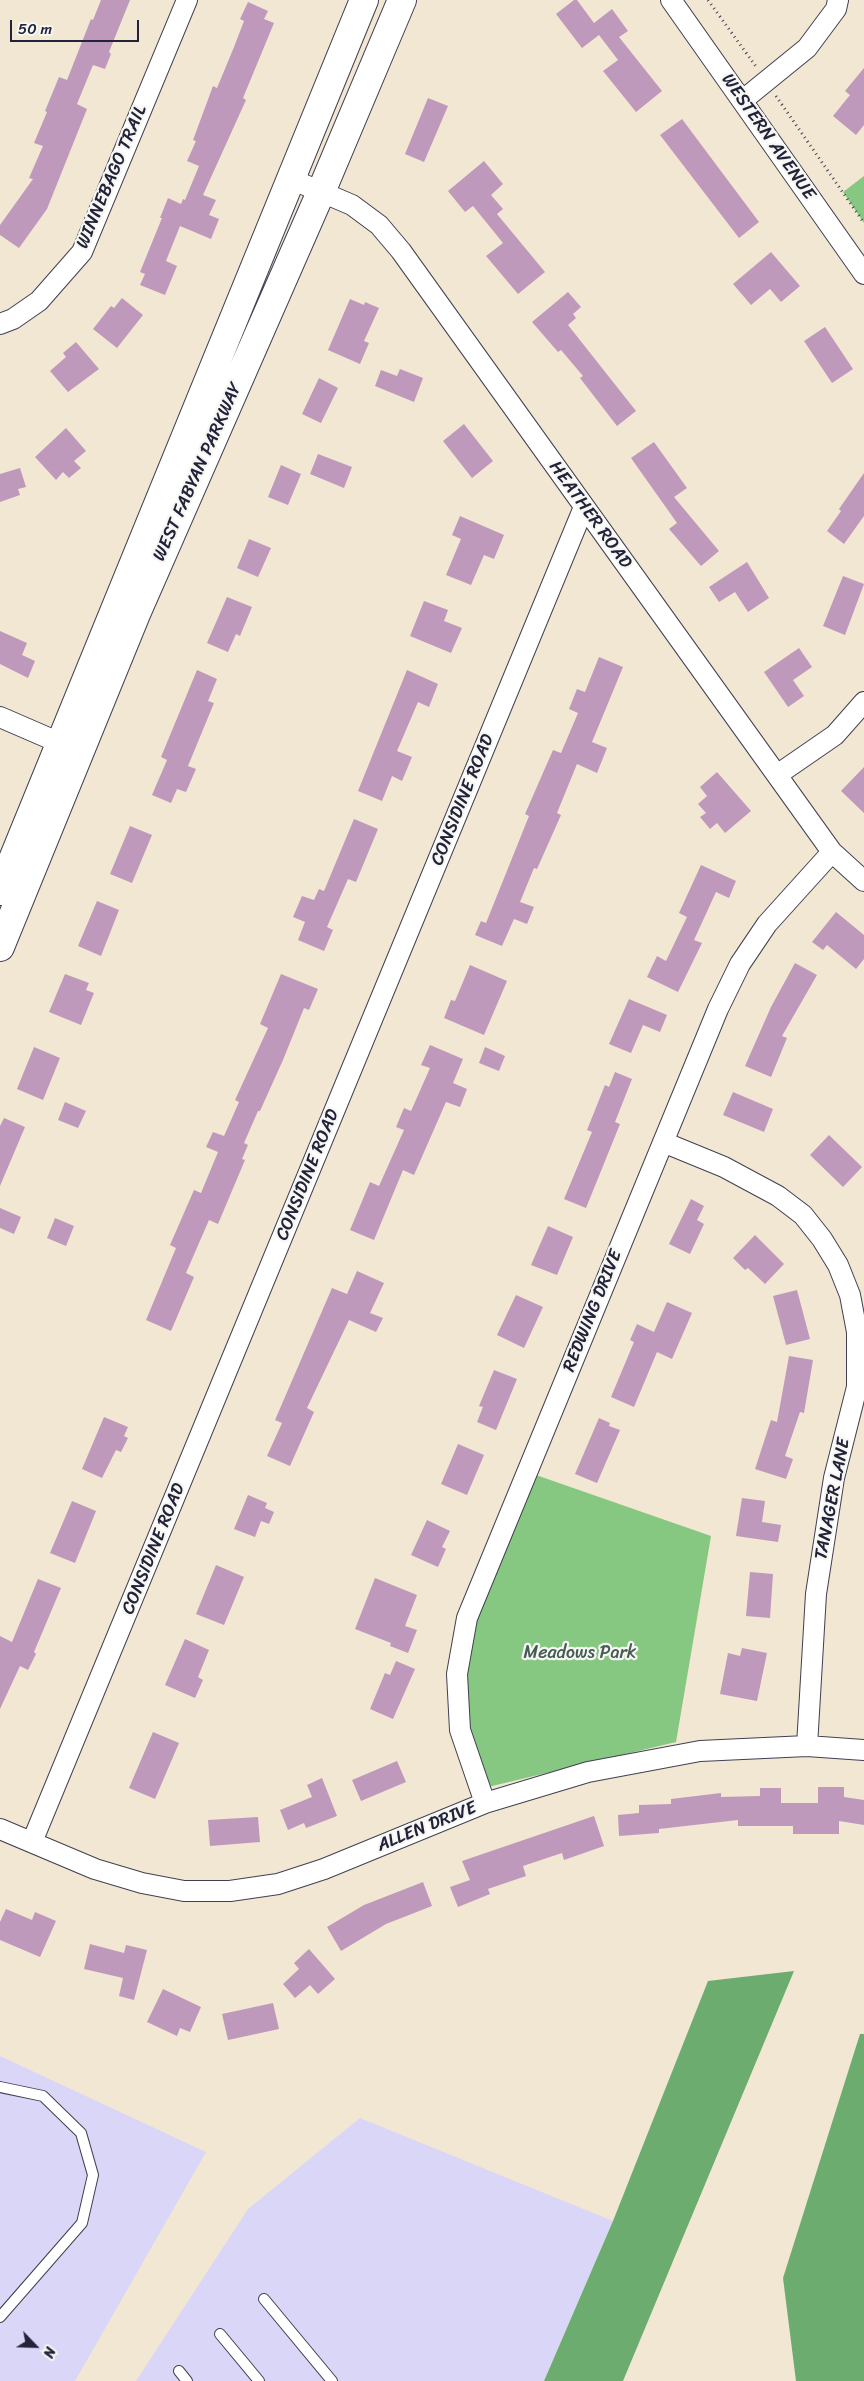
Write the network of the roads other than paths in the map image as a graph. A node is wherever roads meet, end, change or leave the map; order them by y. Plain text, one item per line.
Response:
1 (187, 0) edge
2 (364, 0) edge
3 (402, 0) edge
4 (671, 0) edge
5 (838, 0) edge
6 (743, 100) junction
7 (291, 179) junction
8 (321, 192) junction
9 (864, 274) edge
10 (0, 324) edge
11 (584, 507) junction
12 (864, 702) edge
13 (0, 717) edge
14 (60, 743) junction
15 (777, 774) junction
16 (832, 852) junction
17 (864, 881) edge
18 (0, 891) edge
19 (0, 947) edge
20 (663, 1142) junction
21 (806, 1746) junction
22 (864, 1750) edge
23 (485, 1803) junction
24 (0, 1829) edge
25 (32, 1842) junction
26 (0, 2087) edge
27 (264, 2299) dead end
28 (0, 2317) edge
29 (220, 2334) dead end
30 (179, 2372) dead end
31 (187, 2381) edge
32 (259, 2381) edge
33 (332, 2381) edge

1 - 10 street, WINNEBAGO TRAIL
2 - 7 main road, WEST FABYAN PARKWAY
3 - 8 main road, WEST FABYAN PARKWAY
4 - 6 street, WESTERN AVENUE
5 - 6 street
6 - 9 street, WESTERN AVENUE
7 - 8 street, HEATHER ROAD
7 - 14 main road, WEST FABYAN PARKWAY
8 - 11 street, HEATHER ROAD
8 - 19 main road, WEST FABYAN PARKWAY
11 - 15 street, HEATHER ROAD
11 - 25 street, CONSIDINE ROAD
12 - 15 street
13 - 14 street
14 - 18 main road, WEST FABYAN PARKWAY
15 - 16 street, HEATHER ROAD
16 - 17 street, HEATHER ROAD
16 - 20 street, REDWING DRIVE
20 - 21 street, TANAGER LANE
20 - 23 street, REDWING DRIVE
21 - 22 street, ALLEN DRIVE
21 - 23 street, ALLEN DRIVE
23 - 25 street, ALLEN DRIVE
24 - 25 street, ALLEN DRIVE
26 - 28 lane
27 - 33 lane
29 - 32 lane
30 - 31 lane

